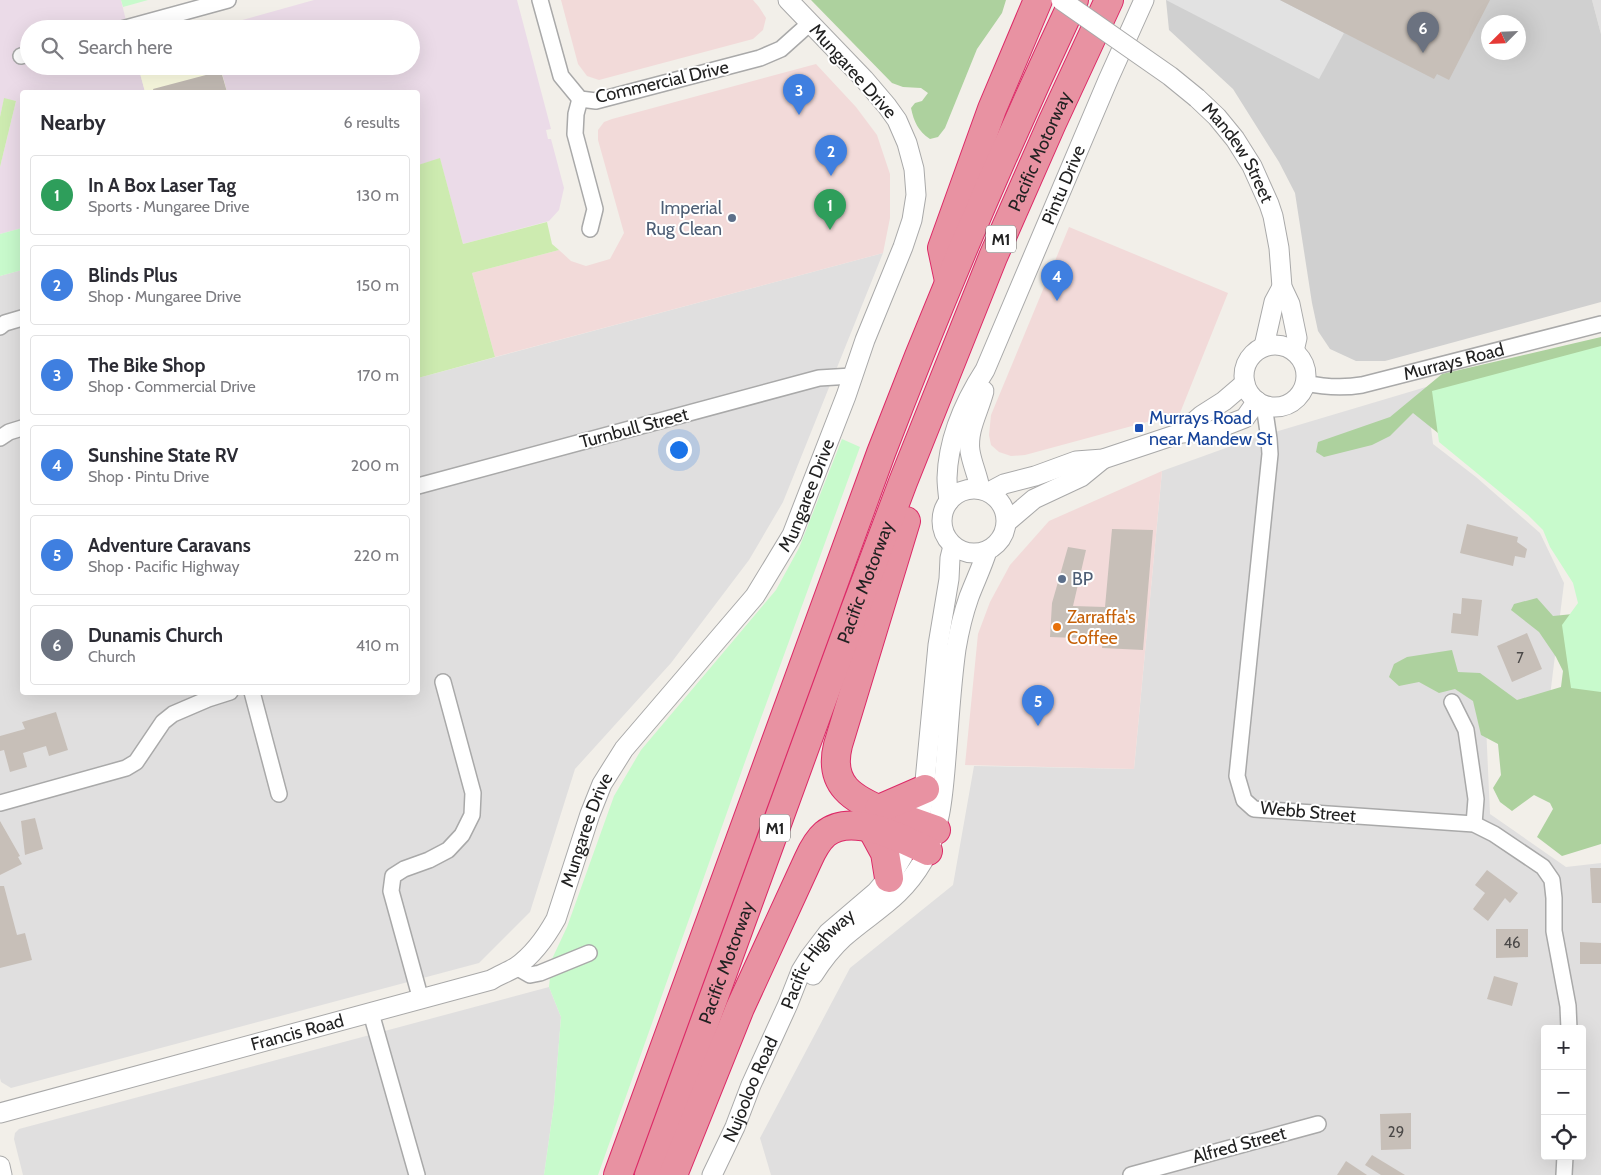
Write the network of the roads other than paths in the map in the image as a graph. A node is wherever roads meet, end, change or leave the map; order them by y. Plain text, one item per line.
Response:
1 (228, 0) edge
2 (540, 0) edge
3 (788, 0) edge
4 (1038, 0) edge
5 (1061, 0) edge
6 (1074, 0) edge
7 (1109, 0) edge
8 (1144, 0) edge
9 (155, 20) edge
10 (810, 23) junction
11 (580, 99) junction
12 (590, 229) dead end
13 (949, 282) junction
14 (1282, 287) junction
15 (20, 319) edge
16 (1601, 324) edge
17 (0, 327) edge
18 (1264, 346) junction
19 (1294, 351) junction
20 (985, 370) junction
21 (852, 376) junction
22 (1245, 383) junction
23 (1305, 383) junction
24 (1260, 403) junction
25 (20, 429) edge
26 (1181, 433) junction
27 (0, 438) edge
28 (1103, 459) junction
29 (903, 482) junction
30 (420, 485) edge
31 (984, 490) junction
32 (948, 501) junction
33 (1007, 522) junction
34 (953, 546) junction
35 (986, 551) junction
36 (443, 682) dead end
37 (221, 695) edge
38 (253, 695) edge
39 (1452, 702) dead end
40 (925, 789) junction
41 (279, 794) dead end
42 (0, 803) edge
43 (876, 819) junction
44 (1474, 824) junction
45 (923, 837) junction
46 (889, 878) junction
47 (589, 953) dead end
48 (516, 967) junction
49 (421, 1000) junction
50 (788, 1004) junction
51 (371, 1014) junction
52 (1569, 1025) edge
53 (0, 1113) edge
54 (1318, 1124) dead end
55 (1565, 1160) edge
56 (0, 1166) edge
57 (2, 1175) edge
58 (417, 1175) edge
59 (618, 1175) edge
60 (649, 1175) edge
61 (673, 1175) edge
62 (712, 1175) edge
63 (1131, 1175) edge
64 (1564, 1175) edge

1 - 9 street
2 - 11 street, Commercial Drive
3 - 10 street, Mungaree Drive
4 - 13 highway
5 - 14 street, Mandew Street, bridge
6 - 13 highway, Pacific Motorway / M1
7 - 29 highway, Pacific Motorway / M1
8 - 20 street, Pintu Drive
10 - 11 street, Commercial Drive
10 - 21 street, Mungaree Drive
11 - 12 street
13 - 59 highway, Pacific Motorway / M1
14 - 18 street, Mandew Street
14 - 19 street, Mandew Street
15 - 17 street
16 - 23 street, Murrays Road
18 - 19 street
18 - 22 street
19 - 23 street
20 - 31 street, Pintu Drive
20 - 32 street, Pintu Drive
21 - 30 street, Turnbull Street
21 - 48 street, Mungaree Drive
22 - 24 street
22 - 26 street
23 - 24 street
24 - 26 street
24 - 44 street, Webb Street
25 - 27 street
26 - 28 street
28 - 31 street
28 - 33 street
29 - 43 highway
29 - 60 highway, Pacific Motorway / M1
31 - 32 street
31 - 33 street
32 - 34 street
33 - 35 street
34 - 35 street
34 - 40 street, Pacific Highway
35 - 45 street, Pacific Highway
36 - 49 street
37 - 42 street
38 - 41 street
39 - 44 street
40 - 43 highway
40 - 45 street, Pacific Highway
43 - 45 highway
43 - 46 highway
43 - 61 highway
44 - 52 street, Webb Street
45 - 46 street, Pacific Highway
45 - 50 street, Pacific Highway
46 - 50 street, Pacific Highway
47 - 48 street
48 - 49 street, Francis Road
49 - 51 street, Francis Road
50 - 62 street, Nujooloo Road
51 - 53 street, Francis Road
51 - 58 street
54 - 63 street, Alfred Street
55 - 64 street
56 - 57 street

